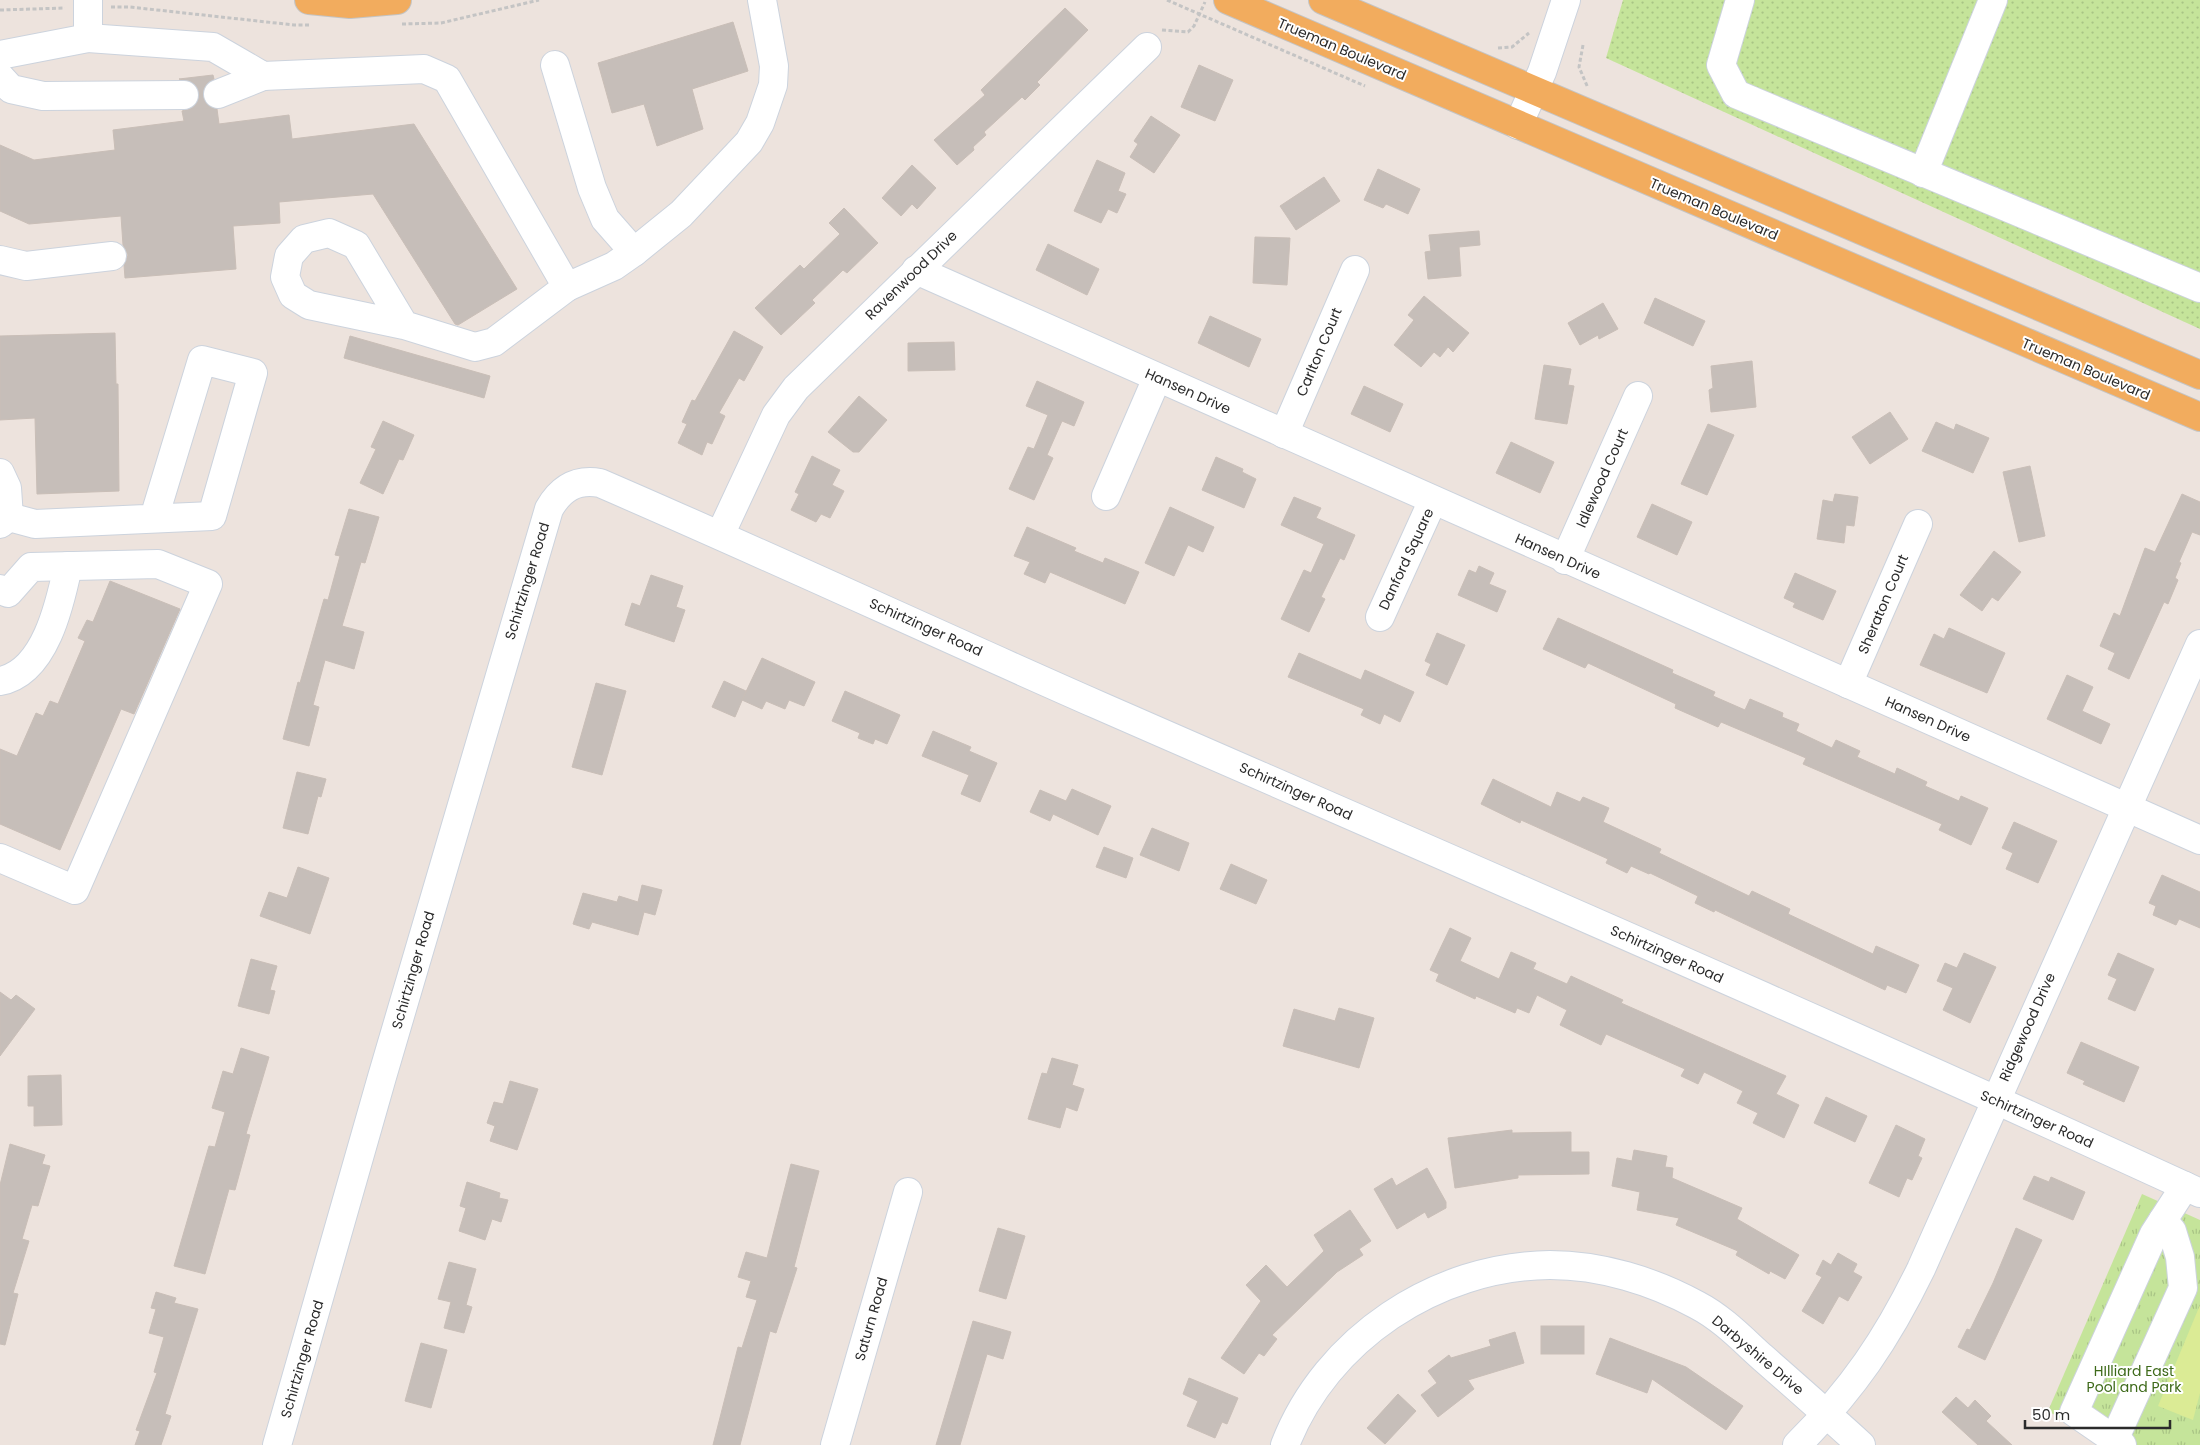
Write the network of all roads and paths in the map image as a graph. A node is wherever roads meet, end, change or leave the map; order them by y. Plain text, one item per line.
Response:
1 (539, 0) edge
2 (762, 0) edge
3 (1206, 0) edge
4 (1228, 0) edge
5 (1323, 0) edge
6 (1566, 0) edge
7 (1740, 0) edge
8 (1993, 0) edge
9 (88, 4) edge
10 (0, 10) edge
11 (311, 12) edge
12 (394, 12) edge
13 (88, 38) junction
14 (1147, 47) joint
15 (0, 55) edge
16 (554, 64) dead end
17 (263, 76) junction
18 (0, 77) edge
19 (1533, 91) junction
20 (218, 94) tunnel mouth
21 (184, 95) tunnel mouth
22 (1518, 124) junction
23 (1923, 173) junction
24 (634, 252) junction
25 (112, 256) dead end
26 (0, 260) edge
27 (916, 270) junction
28 (1355, 270) dead end
29 (566, 287) junction
30 (2200, 288) edge
31 (404, 325) dead end
32 (2200, 376) edge
33 (1157, 378) junction
34 (1638, 396) dead end
35 (2200, 417) edge
36 (1284, 434) junction
37 (0, 474) edge
38 (1106, 496) dead end
39 (1433, 500) junction
40 (154, 518) junction
41 (4, 520) edge
42 (1918, 524) dead end
43 (720, 535) junction
44 (1566, 560) junction
45 (68, 566) junction
46 (3, 596) edge
47 (1380, 617) dead end
48 (2200, 644) edge
49 (0, 681) edge
50 (1848, 684) junction
51 (2127, 807) junction
52 (2200, 840) edge
53 (0, 858) edge
54 (1995, 1099) junction
55 (2193, 1190) edge
56 (908, 1192) dead end
57 (2164, 1220) junction
58 (1828, 1415) junction
59 (2118, 1443) edge
60 (277, 1445) edge
61 (835, 1445) edge
62 (1285, 1445) edge
63 (1798, 1445) edge
64 (1861, 1445) edge

1 - 12 path
2 - 24 street
3 - 14 path
4 - 22 main road, Trueman Boulevard
5 - 19 main road
6 - 19 street
7 - 23 street
8 - 23 street
9 - 10 path
9 - 11 path
9 - 13 street
11 - 12 main road
13 - 15 street
13 - 17 street
14 - 27 street, Ravenwood Drive
16 - 24 street
17 - 20 street
17 - 29 street
18 - 21 street
19 - 22 street
19 - 32 main road
22 - 35 main road, Trueman Boulevard
23 - 30 street
24 - 29 street
25 - 26 street
27 - 33 street, Hansen Drive
27 - 43 street, Ravenwood Drive
28 - 36 street, Carlton Court
29 - 31 street
33 - 36 street, Hansen Drive
33 - 38 street
34 - 44 street, Idlewood Court
36 - 39 street, Hansen Drive
37 - 41 street
39 - 44 street, Hansen Drive
39 - 47 street, Danford Square
40 - 40 street
40 - 41 street
42 - 50 street, Sheraton Court
43 - 54 street, Schirtzinger Road
43 - 60 street, Schirtzinger Road
44 - 50 street, Hansen Drive
45 - 46 street
45 - 49 street
45 - 53 street
48 - 51 street, Ridgewood Drive
50 - 51 street, Hansen Drive
51 - 52 street, Hansen Drive
51 - 54 street, Ridgewood Drive
54 - 55 street, Schirtzinger Road
54 - 58 street, Ridgewood Drive
55 - 57 street
56 - 61 street, Saturn Road
57 - 59 street
57 - 59 street
58 - 62 street, Darbyshire Drive
58 - 63 street, Ridgewood Drive
58 - 64 street, Darbyshire Drive

